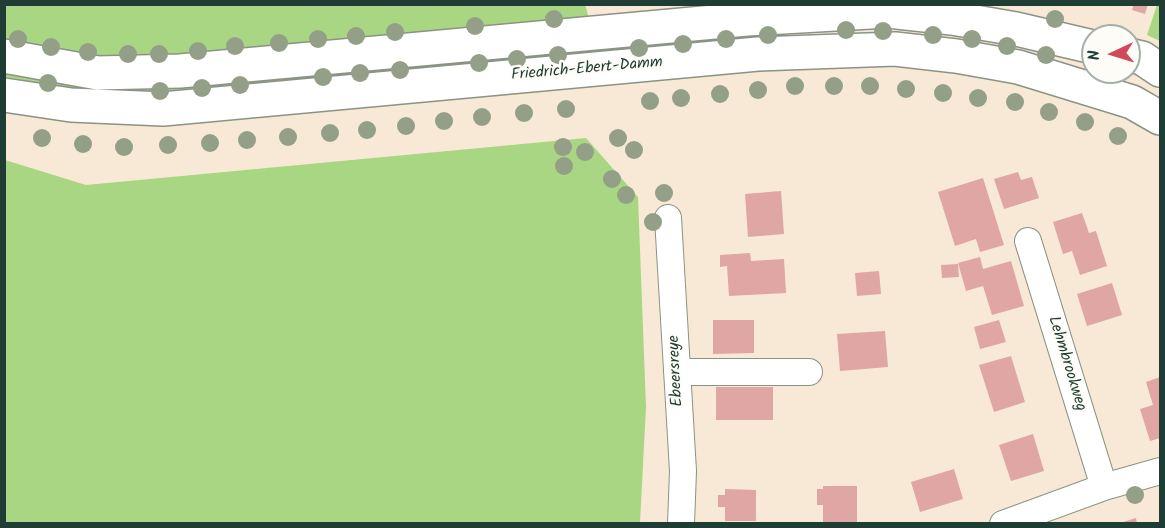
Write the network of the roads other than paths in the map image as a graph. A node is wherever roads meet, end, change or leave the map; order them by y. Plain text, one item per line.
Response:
1 (1081, 44) edge
2 (4, 56) edge
3 (1141, 58) edge
4 (1161, 70) edge
5 (4, 95) edge
6 (1161, 118) edge
7 (669, 218) dead end
8 (1028, 241) dead end
9 (677, 372) junction
10 (809, 372) dead end
11 (1161, 471) edge
12 (1104, 488) junction
13 (681, 524) edge
14 (1002, 524) edge

1 - 2 main road
3 - 4 main road
5 - 6 main road, Friedrich-Ebert-Damm
7 - 9 street, Ebeersreye
8 - 12 street, Lehmbrookweg
9 - 10 street
9 - 13 street, Ebeersreye
11 - 12 street
12 - 14 street

